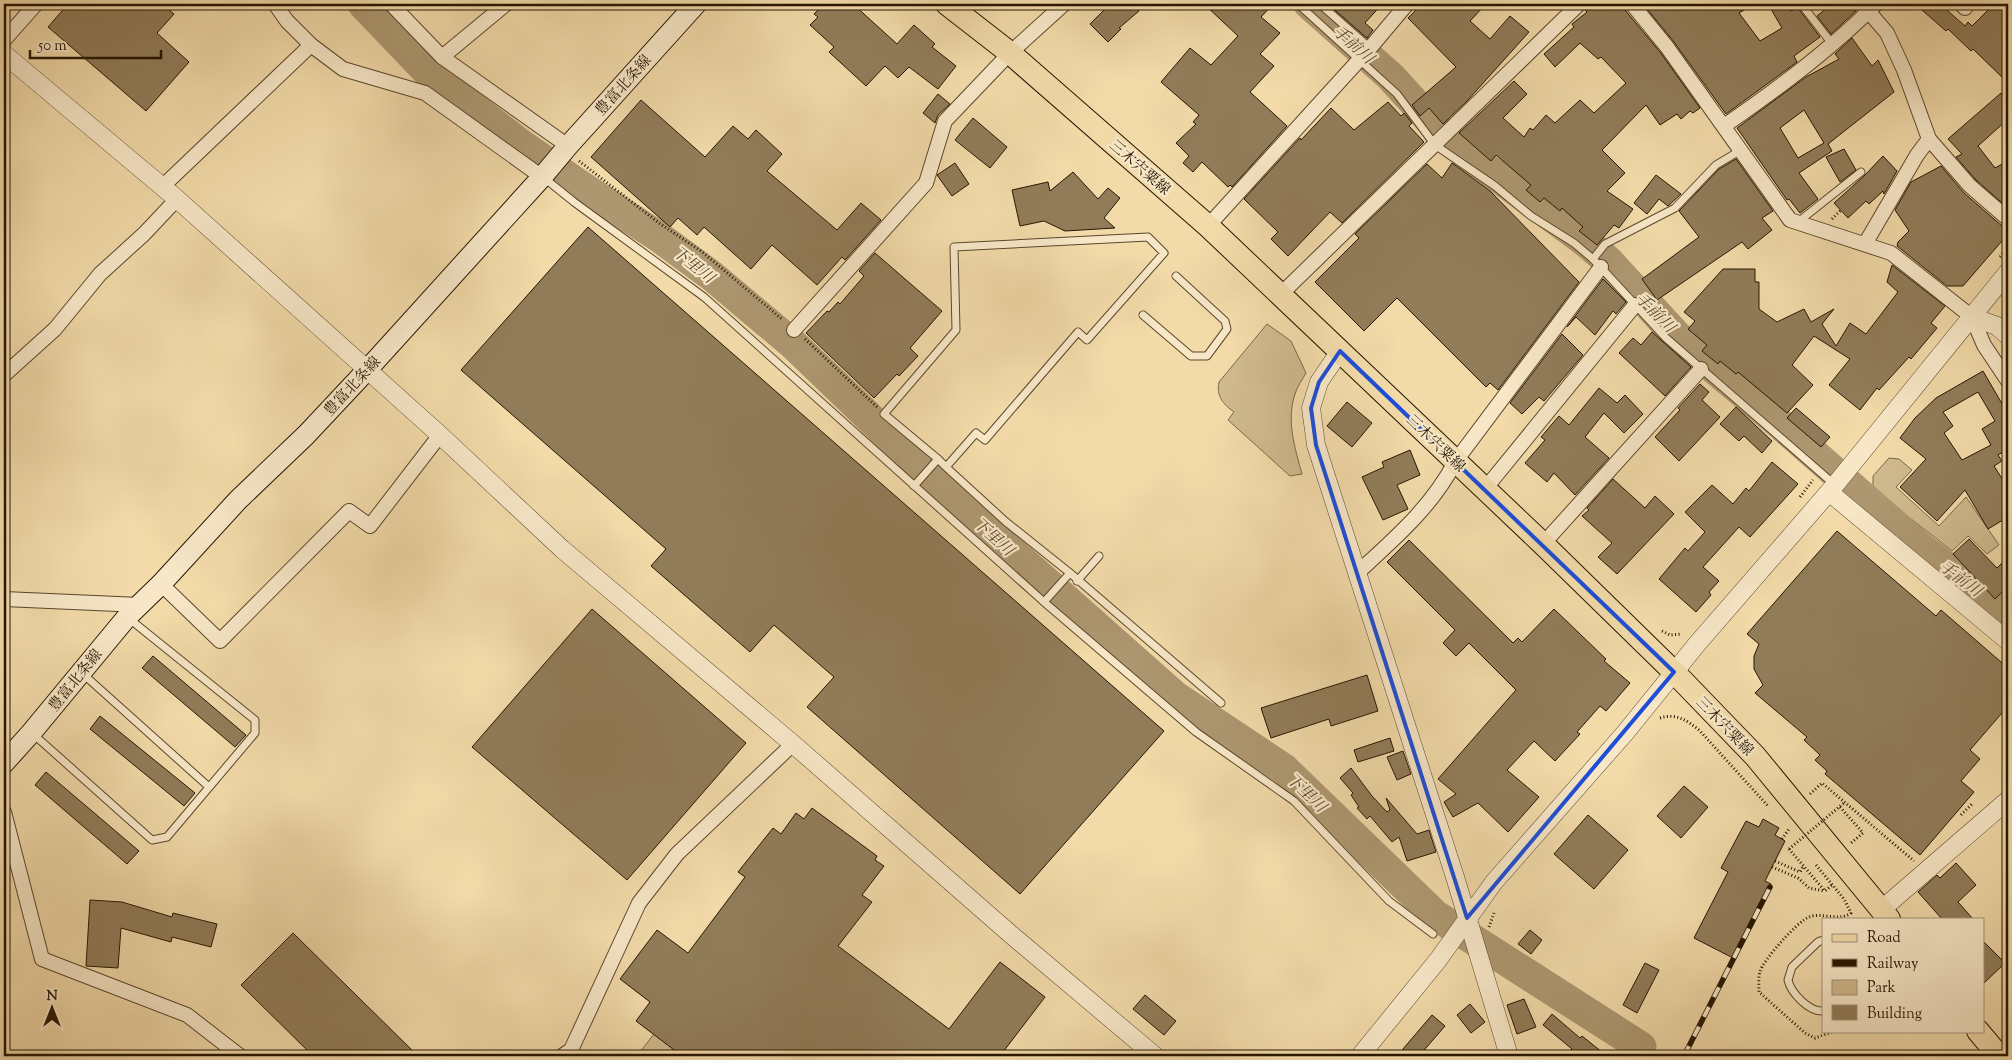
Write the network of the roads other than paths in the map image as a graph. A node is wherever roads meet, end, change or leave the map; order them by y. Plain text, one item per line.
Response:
1 (36, 4) edge
2 (275, 4) edge
3 (391, 4) edge
4 (506, 4) edge
5 (696, 4) edge
6 (947, 4) edge
7 (1064, 4) edge
8 (1298, 4) edge
9 (1320, 4) edge
10 (1407, 4) edge
11 (1579, 4) edge
12 (1632, 4) edge
13 (1961, 4) edge
14 (1968, 4) edge
15 (1802, 5) edge
16 (1869, 6) edge
17 (4, 40) edge
18 (312, 44) junction
19 (1833, 45) junction
20 (1370, 48) junction
21 (1010, 53) junction
22 (4, 54) edge
23 (442, 57) junction
24 (1358, 60) junction
25 (1724, 126) junction
26 (1929, 138) junction
27 (1435, 145) junction
28 (565, 150) junction
29 (1741, 150) junction
30 (1861, 172) dead end
31 (542, 177) junction
32 (162, 187) junction
33 (177, 199) junction
34 (2008, 219) edge
35 (1798, 222) junction
36 (1208, 226) junction
37 (1865, 244) junction
38 (1597, 263) junction
39 (2008, 272) edge
40 (1176, 276) dead end
41 (1280, 296) junction
42 (1635, 305) junction
43 (1143, 315) dead end
44 (1972, 317) junction
45 (794, 330) road end
46 (2008, 336) edge
47 (1340, 351) junction
48 (1701, 369) junction
49 (367, 370) junction
50 (4, 375) edge
51 (2008, 380) edge
52 (440, 435) junction
53 (938, 459) junction
54 (1455, 462) junction
55 (946, 467) junction
56 (914, 486) junction
57 (1486, 489) junction
58 (1832, 489) junction
59 (1543, 544) junction
60 (1099, 556) dead end
61 (1070, 573) junction
62 (1356, 574) junction
63 (1077, 581) junction
64 (161, 584) junction
65 (4, 599) edge
66 (1044, 602) junction
67 (133, 611) junction
68 (2008, 641) edge
69 (81, 672) junction
70 (1674, 672) junction
71 (1221, 703) dead end
72 (31, 733) junction
73 (793, 744) junction
74 (4, 763) edge
75 (209, 787) junction
76 (2008, 800) edge
77 (4, 812) edge
78 (1882, 914) edge
79 (1467, 918) junction
80 (1433, 934) dead end
81 (1822, 940) edge
82 (1822, 1011) edge
83 (1979, 1032) edge
84 (240, 1056) edge
85 (562, 1056) edge
86 (1155, 1056) edge
87 (1360, 1056) edge
88 (1509, 1056) edge
89 (1999, 1056) edge

1 - 17 street
2 - 18 street
3 - 23 street
4 - 23 street
5 - 28 main road, 豊富北条線
6 - 21 main road, 三木宍粟線
7 - 21 street
8 - 24 lane
9 - 20 lane
10 - 20 street
11 - 27 street
12 - 25 street
13 - 14 street
15 - 19 lane
16 - 19 street
16 - 26 street
18 - 31 street
18 - 32 street
19 - 25 street
20 - 24 street
21 - 36 main road, 三木宍粟線
21 - 45 street
22 - 32 street
23 - 28 street
24 - 27 lane
24 - 36 street
25 - 29 street
26 - 34 street
26 - 37 street
27 - 38 lane
27 - 41 street
28 - 31 main road, 豊富北条線
29 - 35 street
29 - 38 lane
30 - 35 lane
31 - 49 main road, 豊富北条線
31 - 56 lane
32 - 33 street
33 - 49 street
33 - 50 street
35 - 37 street
36 - 41 main road, 三木宍粟線
37 - 44 street
38 - 42 lane
38 - 54 street
39 - 44 street
40 - 43 lane
41 - 47 main road, 三木宍粟線
42 - 48 lane
42 - 57 street
44 - 46 street
44 - 51 street
44 - 58 street
47 - 54 main road, 三木宍粟線
47 - 62 street
48 - 58 lane
48 - 59 street
49 - 52 street
49 - 64 main road, 豊富北条線
52 - 64 street
52 - 73 street
53 - 55 lane
53 - 55 lane
53 - 56 lane
54 - 57 main road, 三木宍粟線
54 - 62 street
55 - 61 lane
56 - 66 lane
57 - 59 main road, 三木宍粟線
58 - 68 street
58 - 70 street
59 - 70 main road, 三木宍粟線
60 - 63 lane
61 - 63 lane
61 - 66 lane
62 - 79 street
63 - 71 lane
64 - 67 main road, 豊富北条線
65 - 67 street
66 - 80 lane
67 - 69 main road, 豊富北条線
67 - 75 lane
69 - 72 main road, 豊富北条線
69 - 75 lane
70 - 78 main road, 三木宍粟線
70 - 79 street
72 - 74 main road, 豊富北条線
72 - 75 lane
73 - 85 street
73 - 86 street
76 - 78 street
77 - 84 street
79 - 87 street
79 - 88 street
81 - 82 lane
83 - 89 main road

